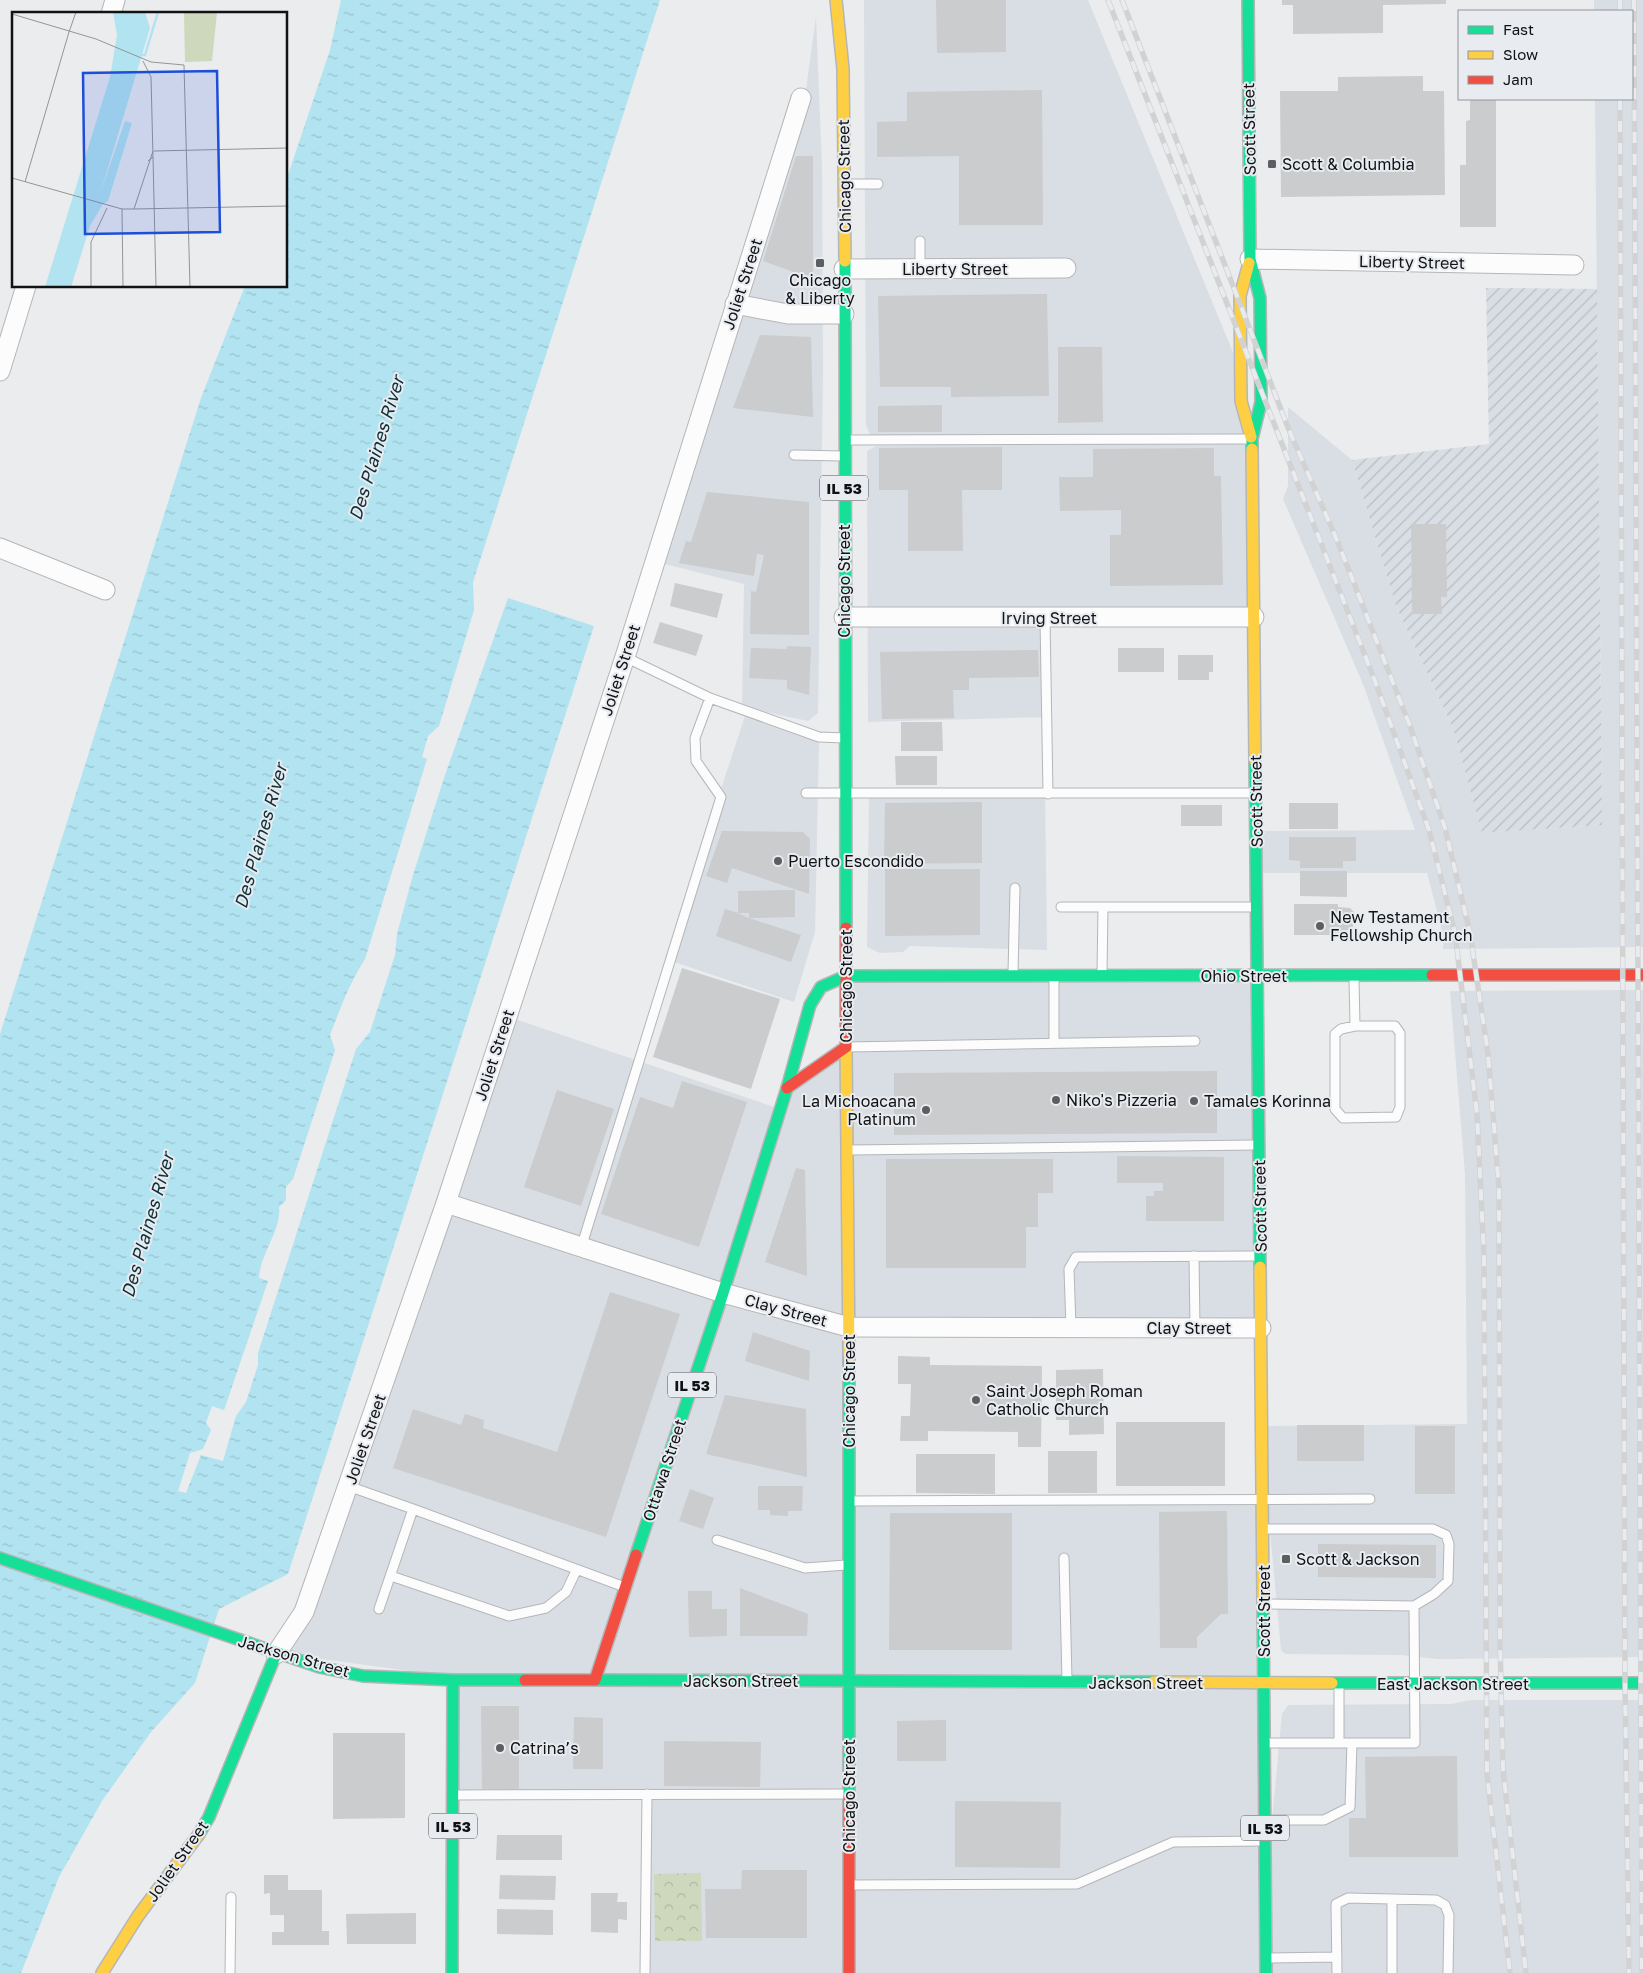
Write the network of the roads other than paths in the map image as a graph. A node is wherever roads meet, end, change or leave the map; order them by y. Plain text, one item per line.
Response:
1 (836, 0) edge
2 (1248, 0) edge
3 (801, 98) dead end
4 (845, 184) junction
5 (878, 184) dead end
6 (920, 241) dead end
7 (1250, 259) junction
8 (1574, 265) dead end
9 (1066, 268) dead end
10 (844, 269) junction
11 (920, 269) junction
12 (25, 288) edge
13 (735, 304) junction
14 (844, 314) junction
15 (0, 371) edge
16 (1252, 438) junction
17 (844, 440) junction
18 (794, 455) dead end
19 (844, 456) junction
20 (0, 548) edge
21 (105, 590) dead end
22 (844, 617) junction
23 (1254, 617) junction
24 (1046, 618) junction
25 (625, 657) junction
26 (710, 698) junction
27 (847, 739) junction
28 (1256, 792) junction
29 (806, 793) dead end
30 (1048, 794) junction
31 (846, 795) junction
32 (1015, 888) dead end
33 (1061, 907) dead end
34 (1257, 907) junction
35 (1102, 908) junction
36 (1643, 975) edge
37 (846, 976) junction
38 (1013, 976) junction
39 (1054, 976) junction
40 (1102, 976) junction
41 (1257, 976) junction
42 (1354, 976) junction
43 (1355, 1026) junction
44 (1195, 1041) dead end
45 (1054, 1043) junction
46 (846, 1047) junction
47 (787, 1088) junction
48 (1259, 1145) junction
49 (848, 1150) junction
50 (446, 1203) junction
51 (581, 1248) junction
52 (1194, 1256) junction
53 (1260, 1256) junction
54 (722, 1294) junction
55 (849, 1327) junction
56 (1071, 1328) junction
57 (1195, 1328) junction
58 (1261, 1328) junction
59 (348, 1486) junction
60 (1370, 1499) dead end
61 (1263, 1500) junction
62 (848, 1501) junction
63 (413, 1509) junction
64 (1263, 1529) junction
65 (717, 1540) dead end
66 (0, 1558) edge
67 (1064, 1558) dead end
68 (848, 1564) junction
69 (576, 1571) junction
70 (391, 1576) junction
71 (625, 1587) junction
72 (1264, 1604) junction
73 (1414, 1606) junction
74 (379, 1609) dead end
75 (276, 1654) junction
76 (453, 1680) junction
77 (596, 1680) junction
78 (848, 1681) junction
79 (1264, 1682) junction
80 (1067, 1683) junction
81 (1643, 1683) edge
82 (1339, 1684) junction
83 (1415, 1685) junction
84 (1265, 1743) junction
85 (1339, 1743) junction
86 (1352, 1743) junction
87 (453, 1794) junction
88 (647, 1794) junction
89 (849, 1794) junction
90 (1265, 1820) junction
91 (1266, 1840) junction
92 (850, 1884) junction
93 (231, 1897) dead end
94 (1392, 1899) junction
95 (1337, 1957) junction
96 (1266, 1958) junction
97 (102, 1973) edge
98 (230, 1973) edge
99 (452, 1973) edge
100 (645, 1973) edge
101 (850, 1973) edge
102 (1266, 1973) edge
103 (1337, 1973) edge
104 (1392, 1973) edge
105 (1448, 1973) edge

1 - 4 main road, Chicago Street / IL 53
2 - 7 main road, Scott Street
3 - 13 street, Joliet Street
4 - 5 lane
4 - 10 main road, Chicago Street / IL 53
6 - 11 lane
7 - 8 street, Liberty Street
7 - 16 main road, Scott Street
7 - 16 main road, Scott Street
9 - 11 street, Liberty Street
10 - 11 street, Liberty Street
10 - 14 main road, Chicago Street / IL 53
12 - 15 street
13 - 14 street
13 - 25 street, Joliet Street
14 - 17 main road, Chicago Street / IL 53
16 - 17 lane
16 - 23 main road, Scott Street
17 - 19 main road, Chicago Street / IL 53
18 - 19 lane
19 - 22 main road, Chicago Street / IL 53
20 - 21 street
22 - 24 street, Irving Street
22 - 27 main road, Chicago Street / IL 53
23 - 24 street, Irving Street
23 - 28 main road, Scott Street
24 - 30 lane
25 - 26 lane
25 - 50 street, Joliet Street
26 - 27 lane
26 - 51 lane
27 - 31 main road, Chicago Street / IL 53
28 - 30 lane
28 - 34 main road, Scott Street
29 - 31 lane
30 - 31 lane
31 - 37 main road, Chicago Street / IL 53
32 - 38 lane
33 - 35 lane
34 - 35 lane
34 - 41 main road, Scott Street
35 - 40 lane
36 - 42 main road, Ohio Street
37 - 38 main road, Ohio Street
37 - 46 main road, Chicago Street
37 - 47 main road, Ottawa Street
38 - 39 main road, Ohio Street
39 - 40 main road, Ohio Street
39 - 45 lane
40 - 41 main road, Ohio Street
41 - 42 main road, Ohio Street
41 - 48 main road, Scott Street
42 - 43 lane
43 - 43 lane
44 - 45 lane
45 - 46 lane
46 - 47 main road
46 - 49 main road, Chicago Street
47 - 54 main road, Ottawa Street / IL 53
48 - 49 lane
48 - 53 main road, Scott Street
49 - 55 main road, Chicago Street
50 - 51 street, Clay Street
50 - 59 street, Joliet Street
51 - 54 street, Clay Street
52 - 53 lane
52 - 56 lane
52 - 57 lane
53 - 58 main road, Scott Street
54 - 55 street, Clay Street
54 - 71 main road, Ottawa Street / IL 53
55 - 56 street, Clay Street
55 - 62 main road, Chicago Street
56 - 57 street, Clay Street
57 - 58 street, Clay Street
58 - 61 main road, Scott Street
59 - 63 lane
59 - 75 street, Joliet Street
60 - 61 lane
61 - 62 lane
61 - 64 main road, Scott Street
62 - 68 main road, Chicago Street
63 - 69 lane
63 - 70 lane
64 - 72 main road, Scott Street
64 - 73 lane
65 - 68 lane
66 - 75 main road, Jackson Street
67 - 80 lane
68 - 78 main road, Chicago Street
69 - 70 lane
69 - 71 lane
70 - 74 lane
71 - 77 main road, Ottawa Street / IL 53
72 - 73 lane
72 - 79 main road, Scott Street
73 - 83 lane
75 - 76 main road, Jackson Street
75 - 97 main road, Joliet Street
76 - 77 main road, Jackson Street
76 - 87 main road, IL 53
77 - 78 main road, Jackson Street
78 - 80 main road, Jackson Street
78 - 89 main road, Chicago Street
79 - 80 main road, Jackson Street
79 - 82 main road, East Jackson Street
79 - 84 main road, Scott Street / IL 53
81 - 83 main road, East Jackson Street
82 - 83 main road, East Jackson Street
82 - 85 lane
83 - 86 lane
84 - 85 lane
84 - 90 main road, Scott Street / IL 53
85 - 86 lane
86 - 90 lane
87 - 88 lane
87 - 99 main road, IL 53
88 - 89 lane
88 - 100 lane
89 - 92 main road, Chicago Street
90 - 91 main road, Scott Street / IL 53
91 - 92 lane
91 - 96 main road, Scott Street / IL 53
92 - 101 main road, Chicago Street
93 - 98 lane
94 - 95 lane
94 - 104 lane
94 - 105 lane
95 - 96 lane
95 - 103 lane
96 - 102 main road, Scott Street / IL 53

